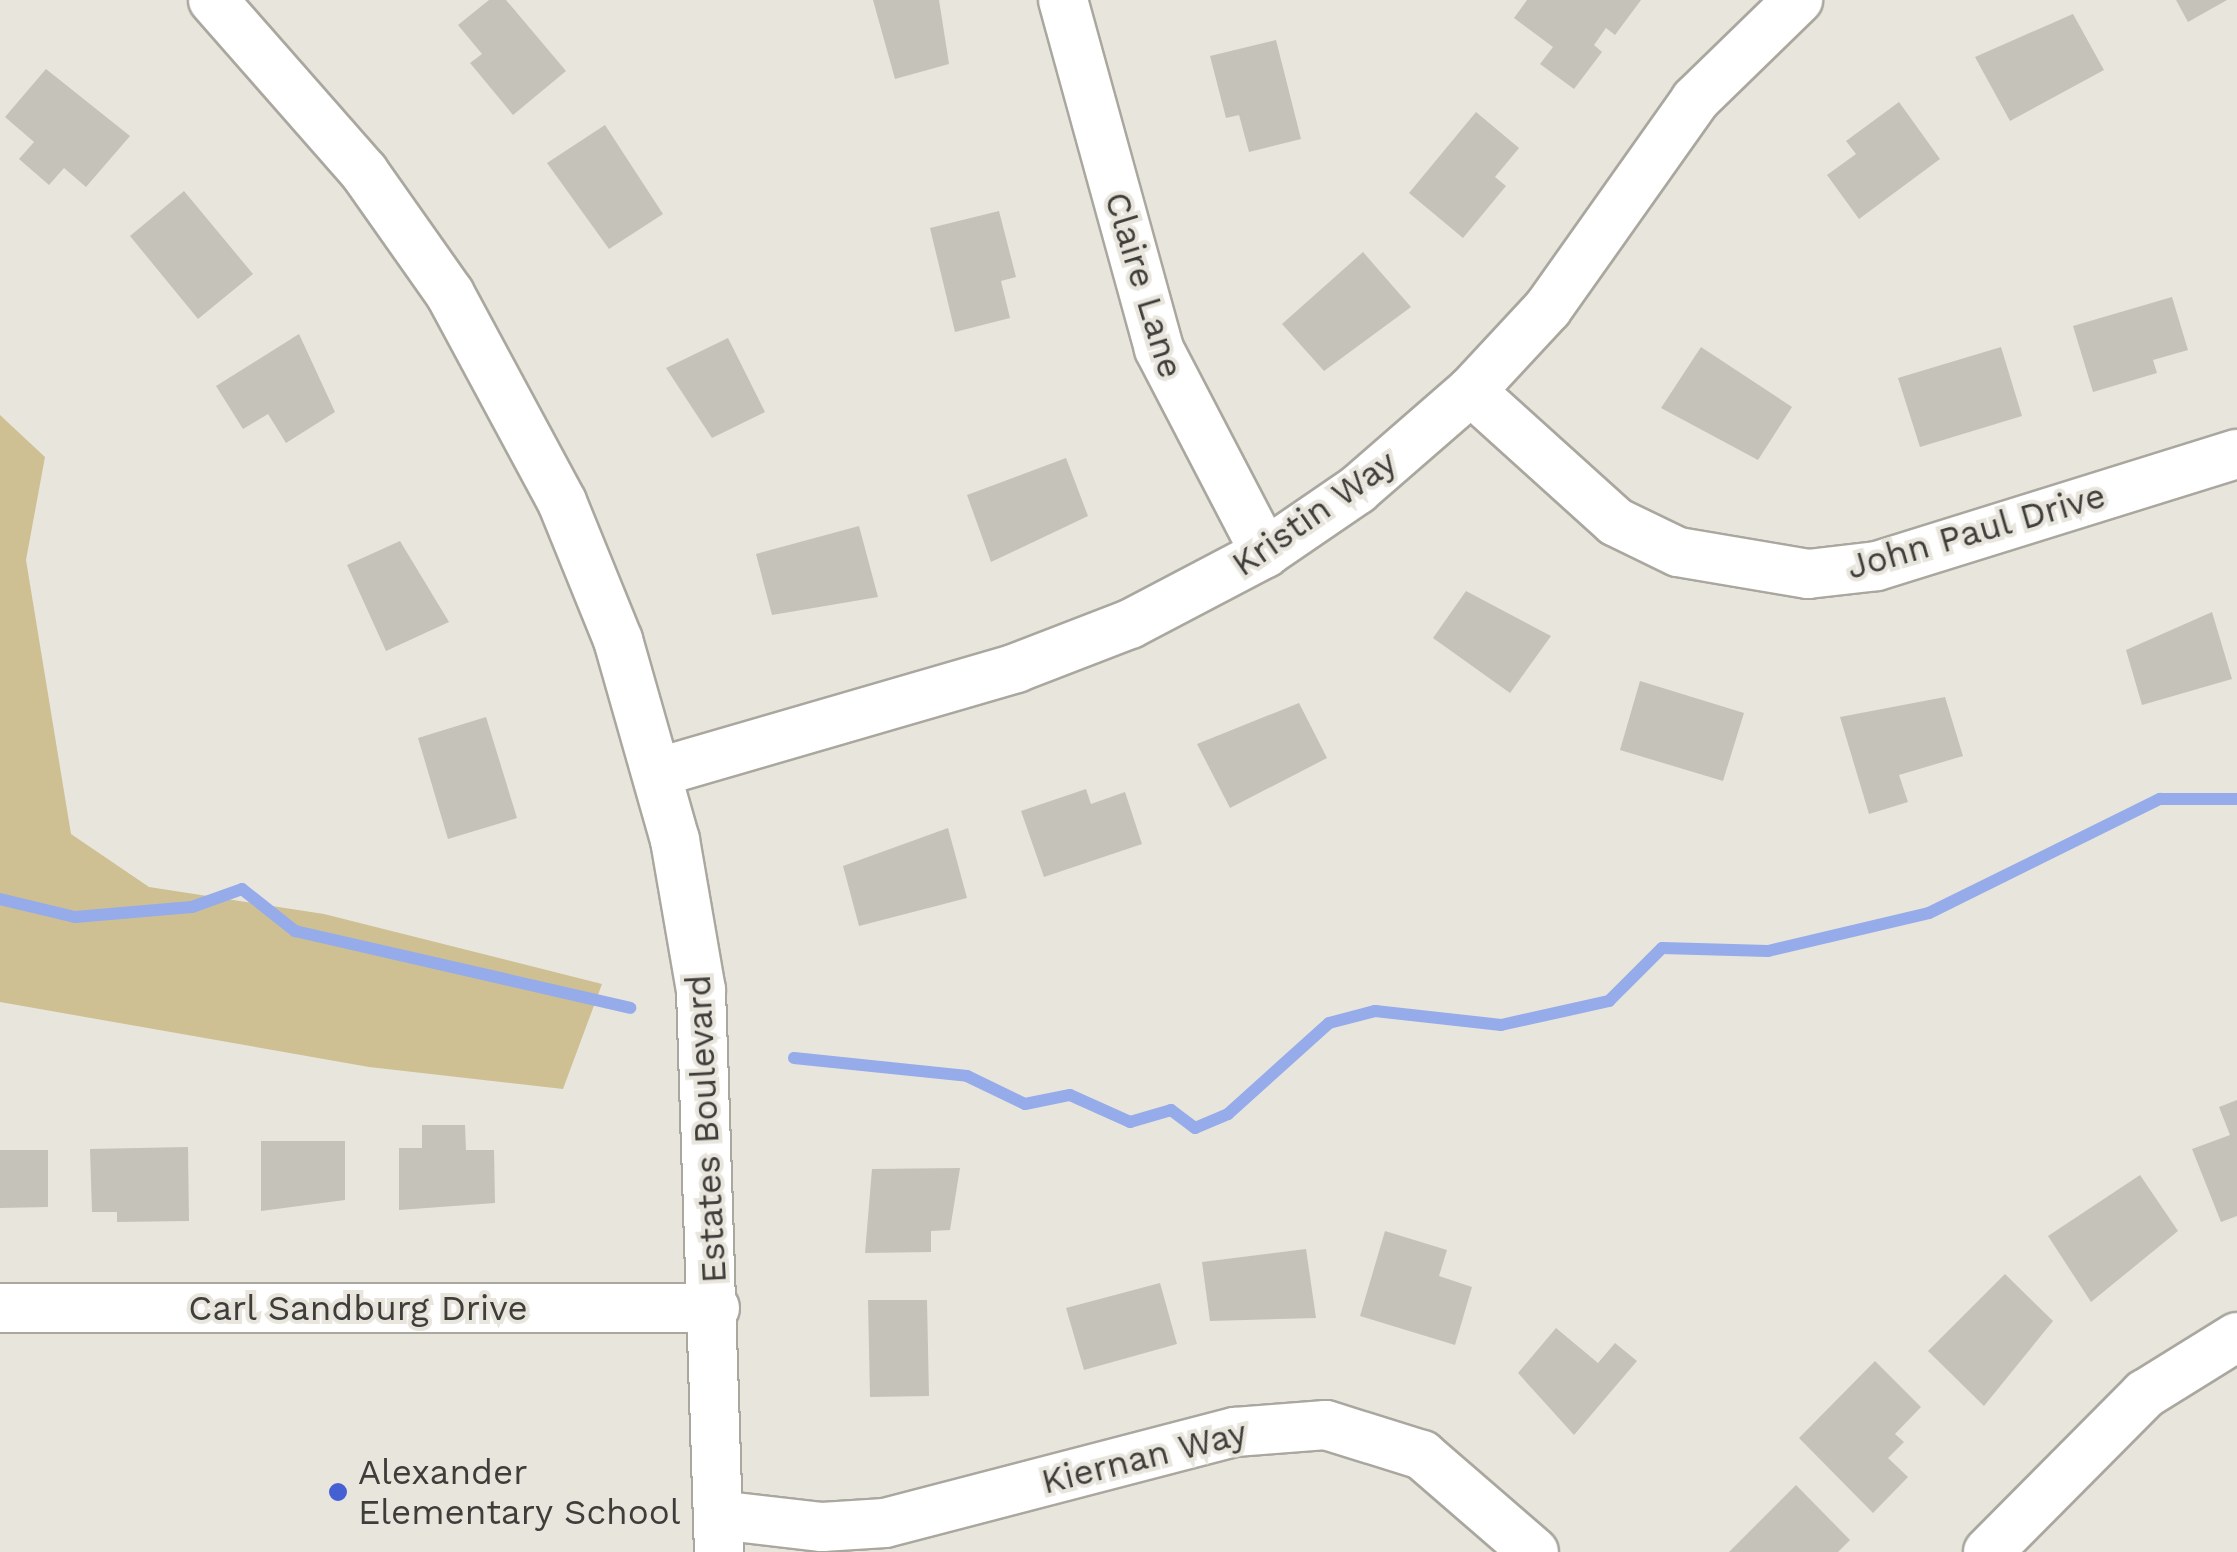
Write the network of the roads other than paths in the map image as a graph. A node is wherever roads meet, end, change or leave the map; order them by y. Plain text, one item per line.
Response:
1 (213, 0) edge
2 (1063, 0) edge
3 (1798, 0) edge
4 (1471, 391) junction
5 (2237, 454) edge
6 (1265, 552) junction
7 (659, 772) junction
8 (0, 1308) edge
9 (715, 1308) junction
10 (2237, 1337) edge
11 (719, 1533) edge
12 (1534, 1552) edge
13 (1988, 1552) edge

1 - 7 street, Estates Boulevard
2 - 6 street, Claire Lane
3 - 4 street, Kristin Way
4 - 5 street, John Paul Drive
4 - 6 street, Kristin Way
6 - 7 street, Kristin Way
7 - 9 street, Estates Boulevard
8 - 9 street, Carl Sandburg Drive
9 - 11 street, Estates Boulevard
10 - 13 street
11 - 12 street, Kiernan Way

